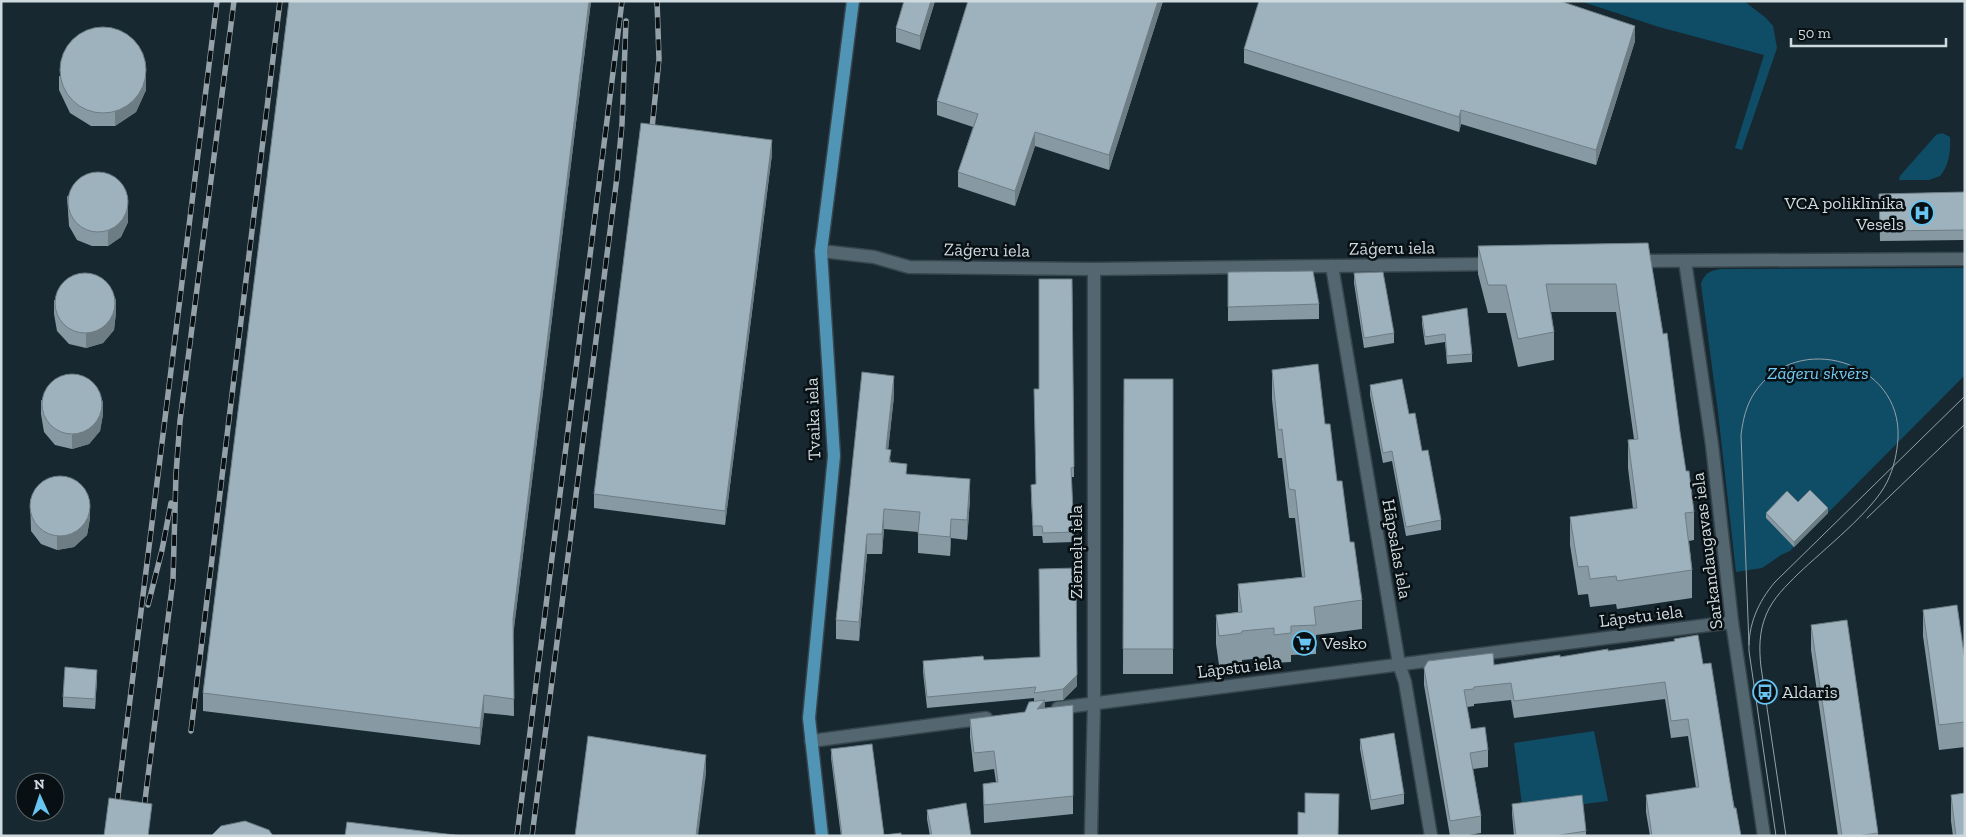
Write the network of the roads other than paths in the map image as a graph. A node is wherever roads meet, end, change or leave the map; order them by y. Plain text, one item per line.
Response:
1 (853, 1) edge
2 (821, 251) junction
3 (1965, 259) edge
4 (1685, 261) junction
5 (1618, 262) edge
6 (1509, 264) edge
7 (1332, 266) junction
8 (1094, 268) junction
9 (1732, 622) junction
10 (1399, 664) junction
11 (1094, 703) junction
12 (1047, 710) edge
13 (999, 716) edge
14 (810, 740) junction
15 (822, 836) edge
16 (1091, 836) edge
17 (1431, 836) edge
18 (1764, 836) edge

1 - 2 main road, Tvaika iela
2 - 8 street, Zāģeru iela
2 - 14 main road, Tvaika iela
3 - 4 street
4 - 5 street
4 - 9 street, Sarkandaugavas iela
6 - 7 street, Zāģeru iela
7 - 8 street, Zāģeru iela
7 - 10 street, Hāpsalas iela
8 - 11 street, Ziemeļu iela
9 - 10 street, Lāpstu iela
9 - 18 street, Sarkandaugavas iela
10 - 11 street, Lāpstu iela
10 - 17 street, Hāpsalas iela
11 - 12 street, Lāpstu iela
11 - 16 street, Ziemeļu iela
13 - 14 street
14 - 15 main road, Tvaika iela

